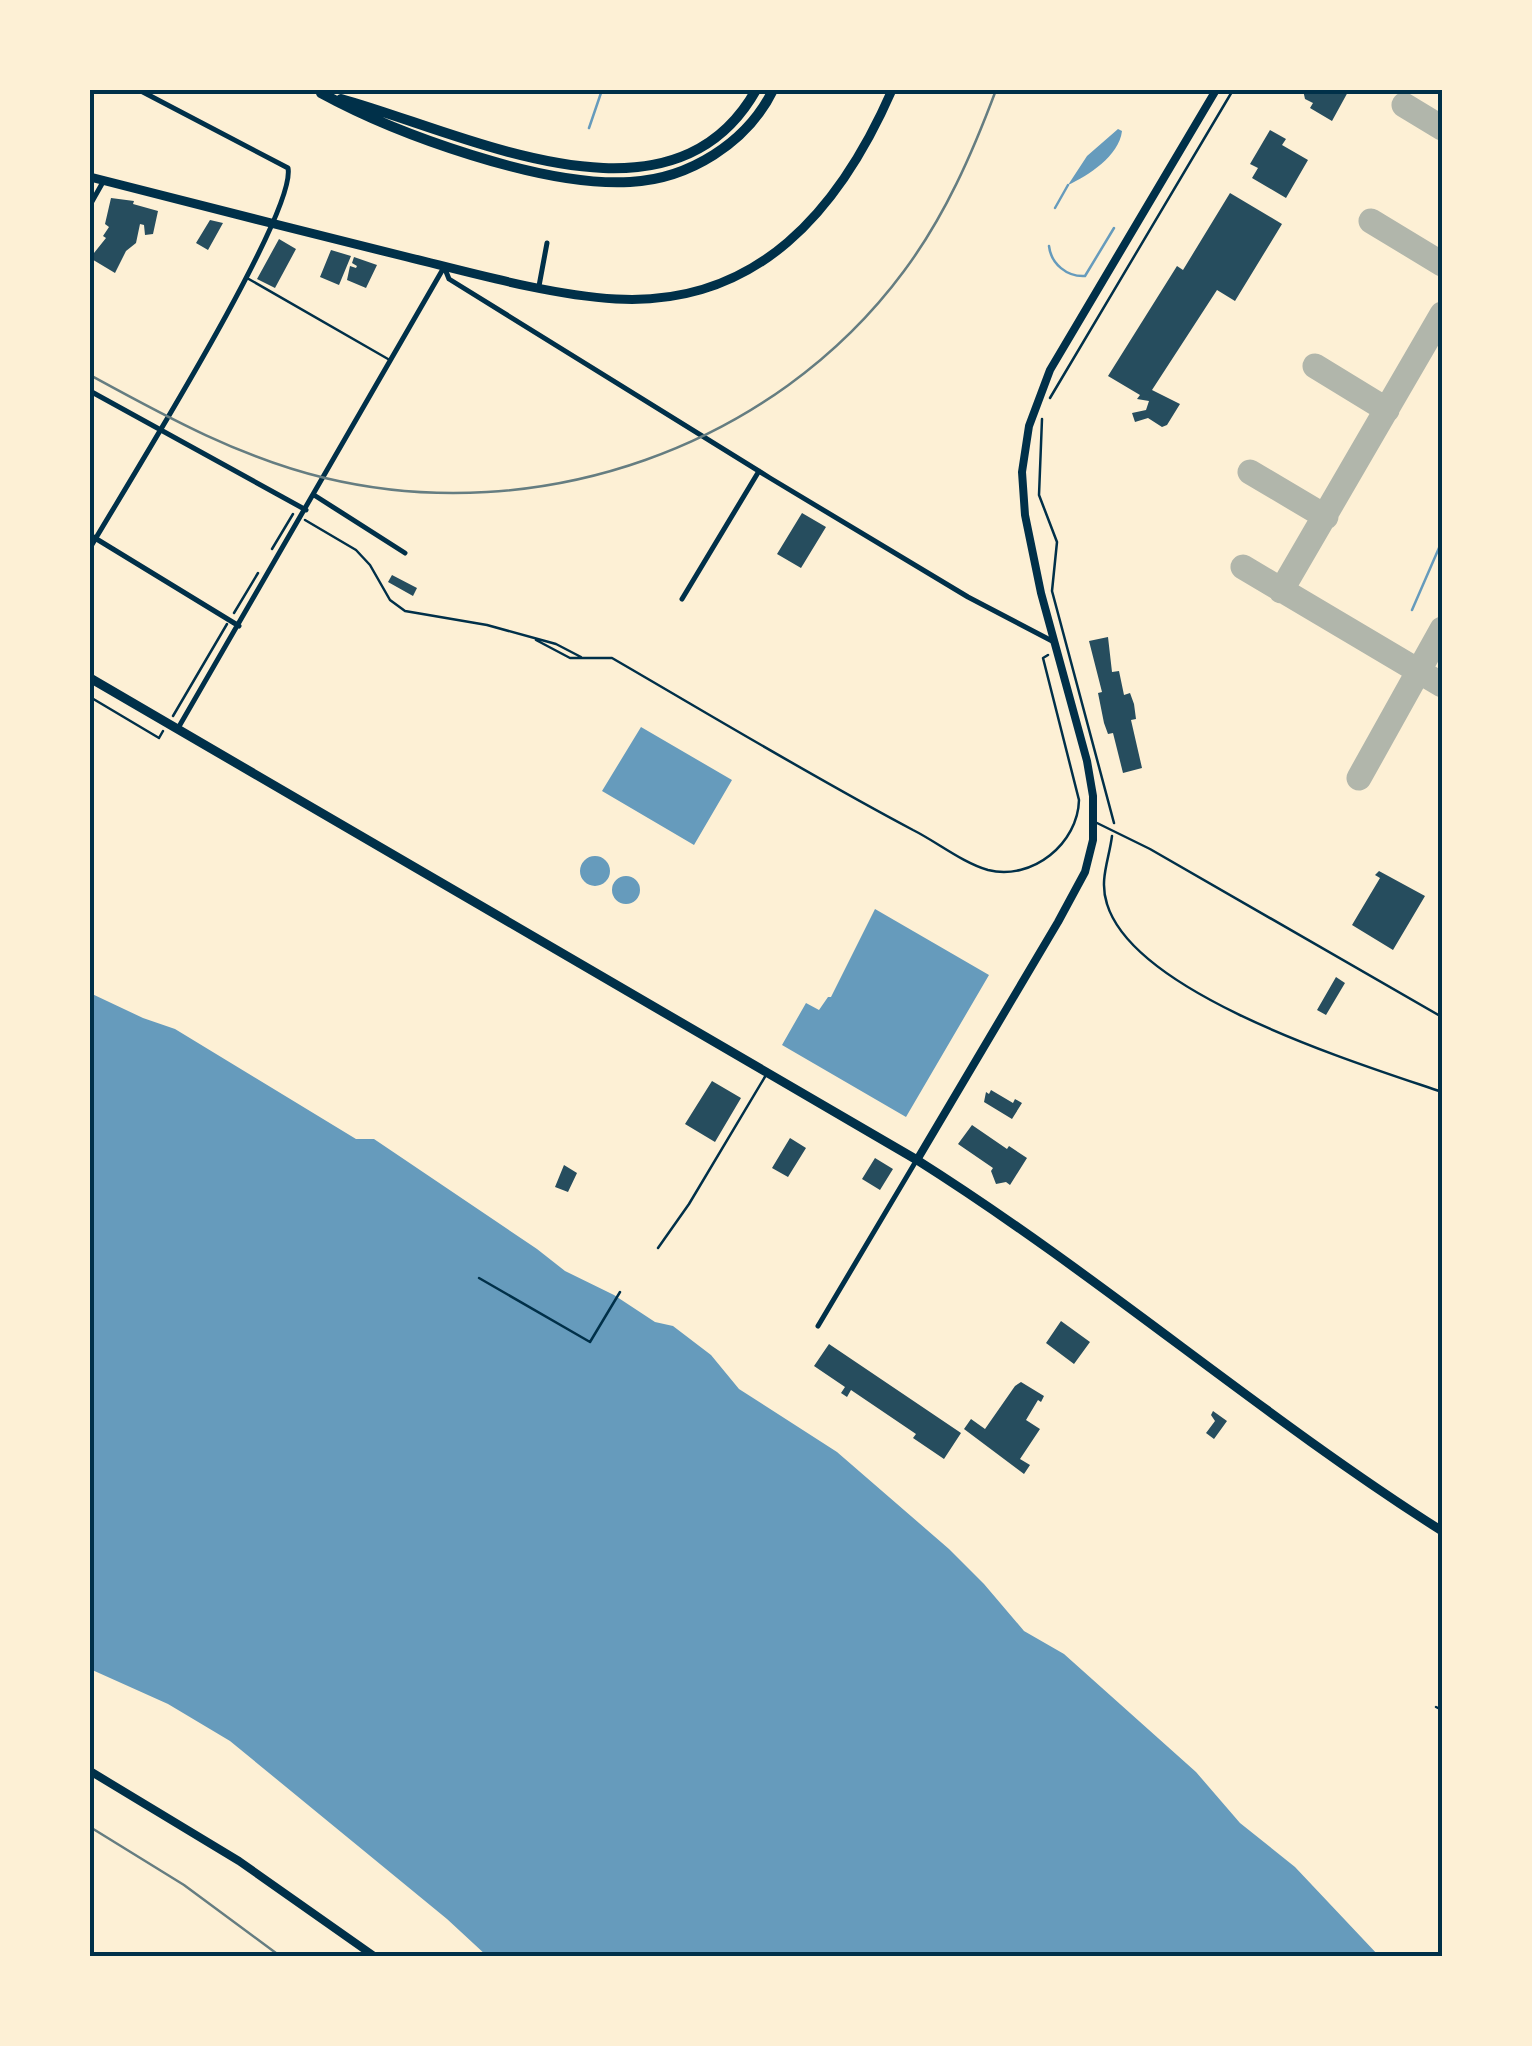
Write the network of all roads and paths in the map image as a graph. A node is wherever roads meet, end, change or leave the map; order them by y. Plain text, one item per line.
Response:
1 (139, 90) edge
2 (756, 90) edge
3 (772, 90) edge
4 (892, 90) edge
5 (1216, 90) edge
6 (1233, 90) edge
7 (90, 177) edge
8 (104, 180) junction
9 (90, 206) edge
10 (274, 224) junction
11 (547, 243) dead end
12 (444, 266) junction
13 (246, 277) junction
14 (539, 286) junction
15 (392, 362) junction
16 (90, 391) edge
17 (160, 430) junction
18 (759, 471) junction
19 (314, 496) junction
20 (306, 510) junction
21 (292, 513) dead end
22 (308, 521) dead end
23 (93, 536) edge
24 (90, 548) edge
25 (405, 552) dead end
26 (261, 569) junction
27 (269, 574) junction
28 (682, 599) dead end
29 (230, 620) junction
30 (238, 626) junction
31 (536, 640) junction
32 (1054, 642) junction
33 (1049, 655) dead end
34 (582, 658) junction
35 (90, 678) edge
36 (90, 697) edge
37 (172, 717) dead end
38 (178, 730) junction
39 (159, 738) dead end
40 (1114, 818) dead end
41 (1095, 822) junction
42 (1111, 846) dead end
43 (1442, 1017) edge
44 (766, 1074) junction
45 (1442, 1092) edge
46 (918, 1160) junction
47 (658, 1248) dead end
48 (479, 1278) dead end
49 (620, 1292) dead end
50 (818, 1326) dead end
51 (1442, 1531) edge
52 (1436, 1707) dead end
53 (1442, 1710) edge
54 (90, 1771) edge
55 (374, 1956) edge

1 - 10 street
2 - 3 highway
4 - 14 main road
5 - 32 street
6 - 40 path
7 - 8 main road
8 - 9 street
8 - 10 main road
10 - 12 main road
10 - 13 street
11 - 14 street
12 - 14 main road
12 - 15 street
12 - 18 street
13 - 15 lane
13 - 17 street
15 - 19 street
16 - 17 street
17 - 20 street
17 - 23 street
18 - 28 street
18 - 32 street
19 - 20 street
19 - 25 street
20 - 27 street
21 - 26 path
22 - 31 path
23 - 24 street
23 - 29 street
26 - 27 lane
26 - 29 path
27 - 30 street
29 - 30 street
29 - 37 path
30 - 38 street
31 - 34 path
31 - 34 path
32 - 41 street
33 - 34 path
35 - 38 main road
36 - 39 path
38 - 44 main road
41 - 43 lane
41 - 46 street
42 - 45 path
44 - 46 main road
44 - 47 lane
46 - 50 street
46 - 51 main road
48 - 49 path
52 - 53 lane
54 - 55 street

